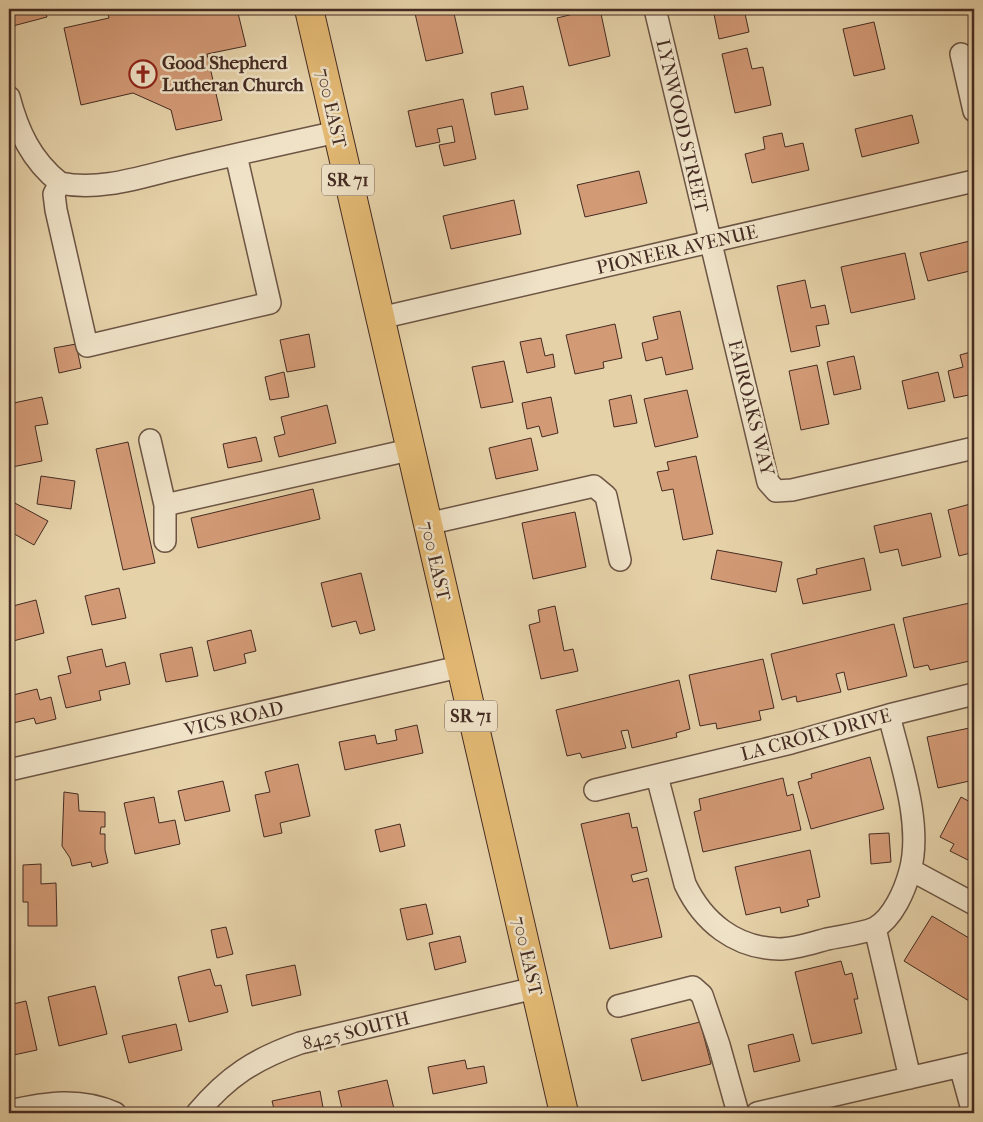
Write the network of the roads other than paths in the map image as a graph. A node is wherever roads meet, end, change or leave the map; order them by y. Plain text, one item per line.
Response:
1 (309, 9) edge
2 (654, 9) edge
3 (961, 54) dead end
4 (9, 96) edge
5 (974, 111) edge
6 (336, 132) junction
7 (236, 154) junction
8 (974, 181) edge
9 (60, 183) junction
10 (710, 242) junction
11 (380, 318) junction
12 (150, 440) dead end
13 (974, 448) edge
14 (409, 450) junction
15 (165, 505) junction
16 (427, 524) junction
17 (165, 541) dead end
18 (620, 560) dead end
19 (459, 667) junction
20 (974, 694) edge
21 (890, 714) junction
22 (9, 770) edge
23 (657, 776) junction
24 (594, 790) dead end
25 (910, 870) junction
26 (974, 904) edge
27 (875, 928) junction
28 (534, 988) junction
29 (618, 1006) dead end
30 (967, 1065) edge
31 (910, 1078) junction
32 (795, 1109) edge
33 (9, 1111) edge
34 (115, 1113) edge
35 (197, 1113) edge
36 (564, 1113) edge
37 (738, 1113) edge
38 (757, 1113) edge
39 (973, 1113) edge

1 - 6 main road, 700 EAST / SR 71
2 - 10 street, LYNWOOD STREET
3 - 5 street
4 - 9 street
6 - 7 street
6 - 11 main road, 700 EAST / SR 71
7 - 9 street
7 - 9 street
8 - 10 street, PIONEER AVENUE
10 - 11 street, PIONEER AVENUE
10 - 13 street, FAIROAKS WAY
11 - 14 main road, 700 EAST / SR 71
12 - 15 street
14 - 15 street
14 - 16 main road, 700 EAST / SR 71
15 - 17 street
16 - 18 street
16 - 19 main road, 700 EAST / SR 71
19 - 22 street, VICS ROAD
19 - 28 main road, 700 EAST / SR 71
20 - 21 street, LA CROIX DRIVE
21 - 23 street, LA CROIX DRIVE
21 - 25 street
23 - 24 street, LA CROIX DRIVE
23 - 27 street
25 - 26 street
25 - 27 street
27 - 31 street
28 - 35 street, 8425 SOUTH
28 - 36 main road, 700 EAST / SR 71
29 - 37 street
30 - 31 street
30 - 39 street
31 - 32 street
32 - 38 street
33 - 34 street

